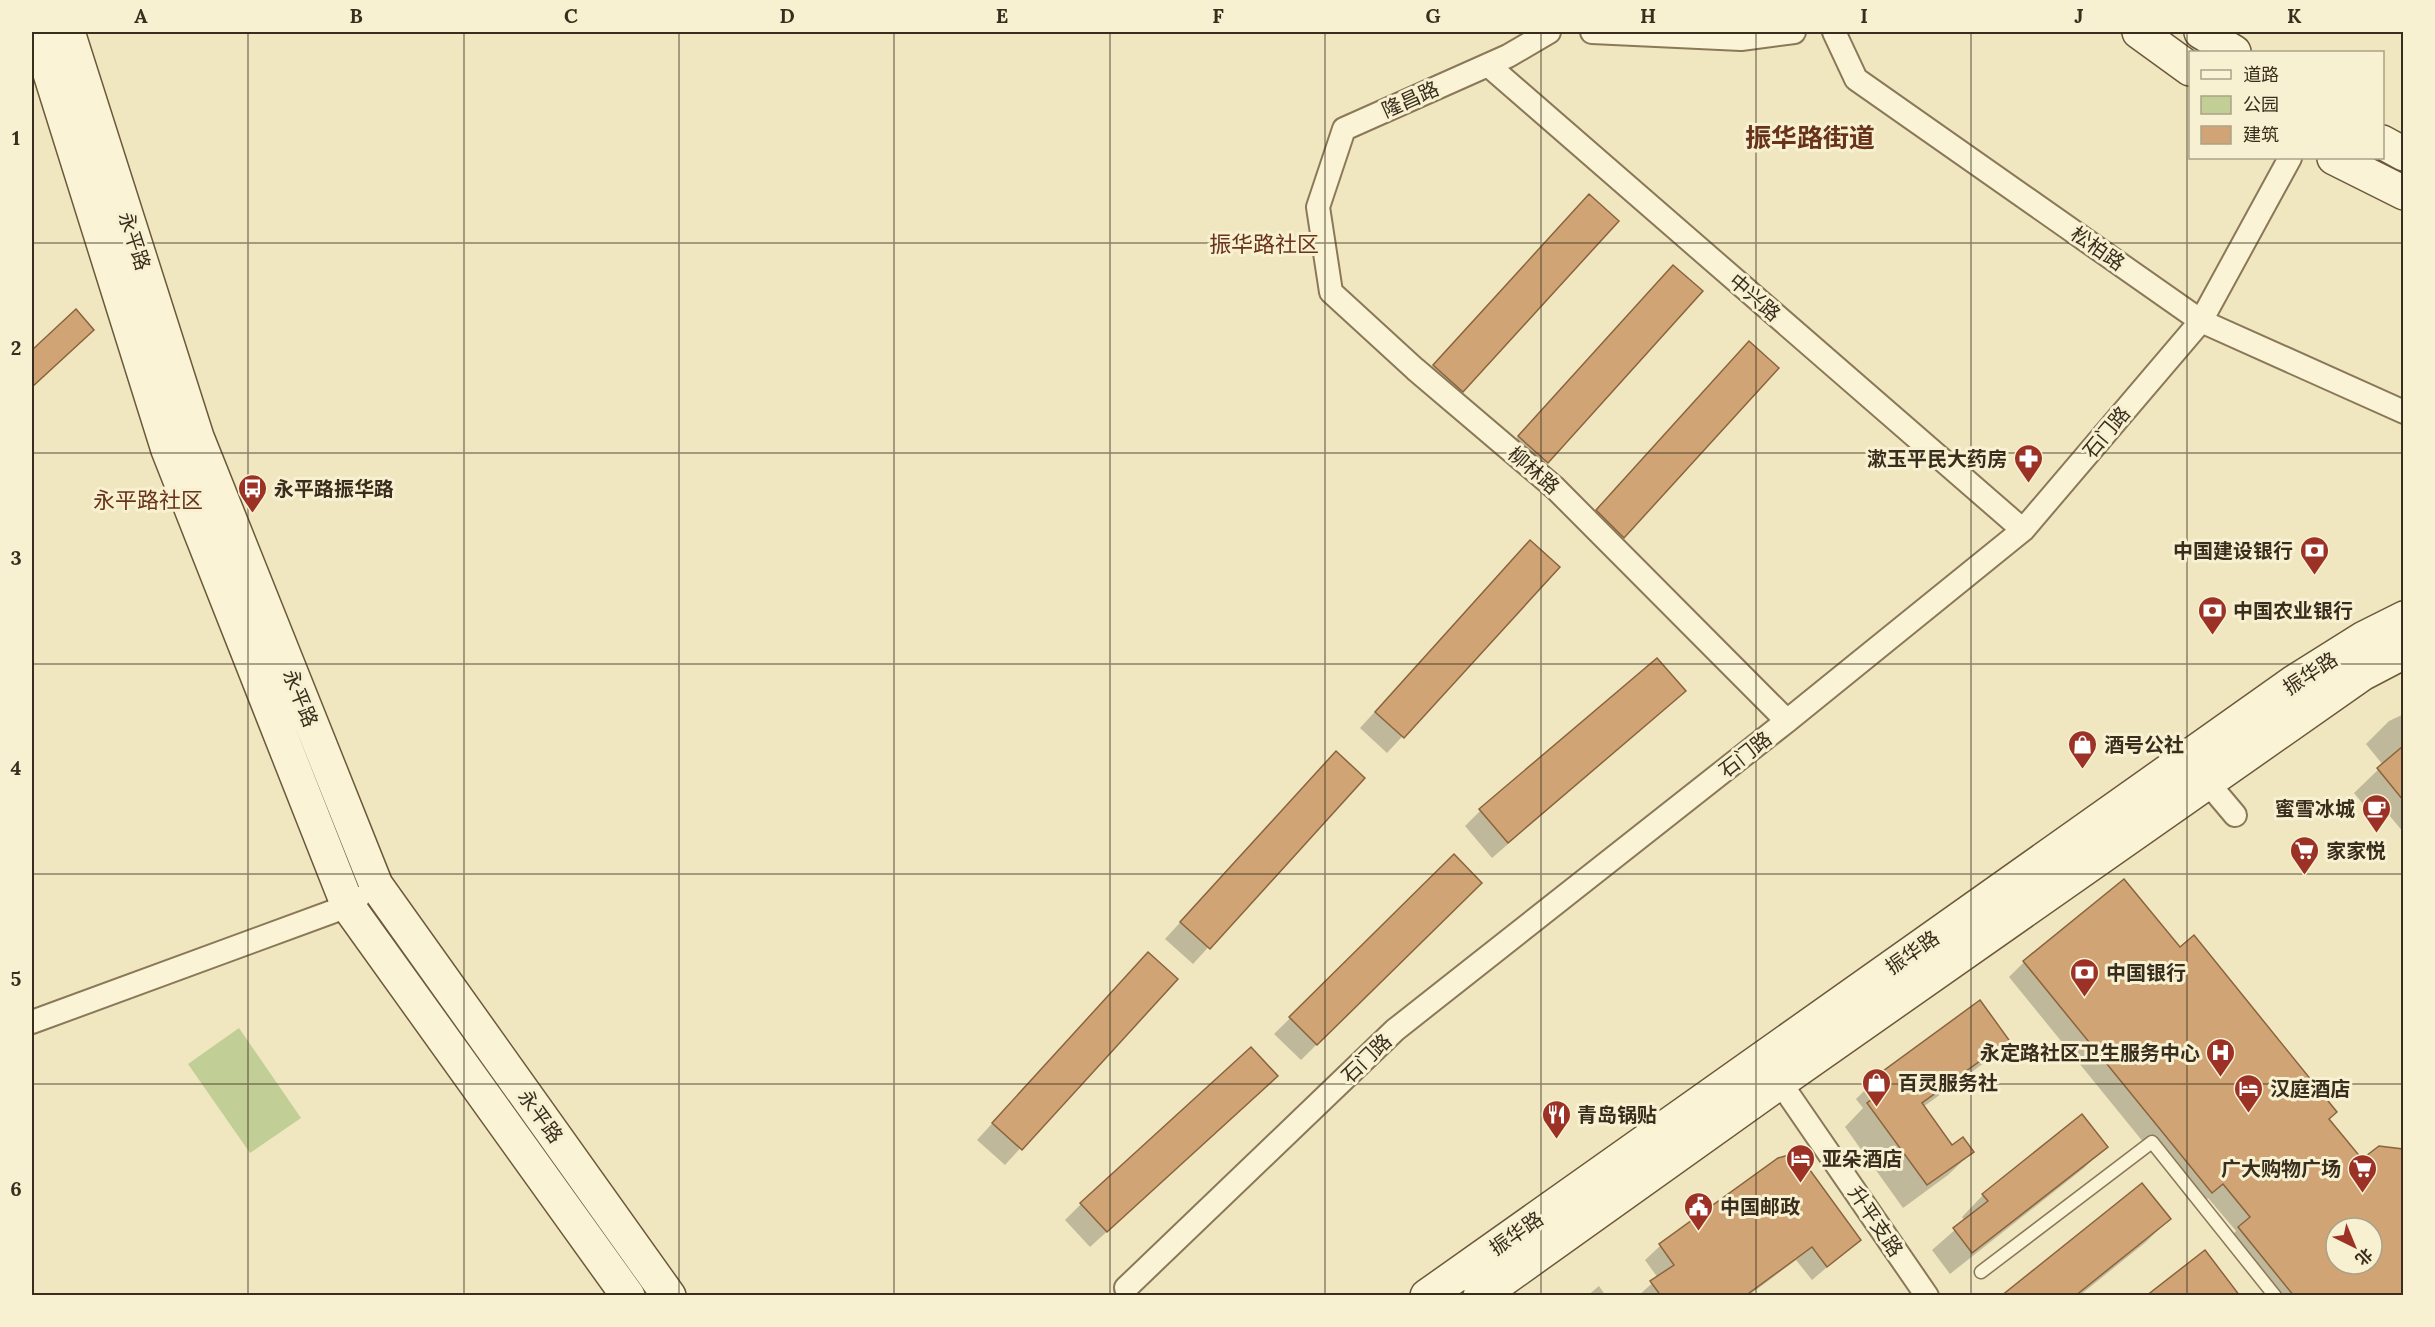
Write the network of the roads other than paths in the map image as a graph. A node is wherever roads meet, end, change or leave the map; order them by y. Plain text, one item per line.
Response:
1 (37, 32) edge
2 (68, 32) edge
3 (1549, 32) edge
4 (1592, 32) edge
5 (1794, 32) edge
6 (1834, 32) edge
7 (2139, 32) edge
8 (2201, 32) edge
9 (2232, 51) edge
10 (1488, 65) junction
11 (2189, 68) edge
12 (2384, 143) edge
13 (2403, 154) edge
14 (2289, 159) edge
15 (2336, 159) edge
16 (2403, 193) edge
17 (1318, 207) joint
18 (2201, 321) junction
19 (2403, 412) edge
20 (2023, 530) junction
21 (2403, 618) edge
22 (2403, 652) edge
23 (1787, 721) junction
24 (2208, 783) junction
25 (2235, 815) dead end
26 (376, 885) junction
27 (348, 906) junction
28 (32, 1022) edge
29 (1772, 1070) junction
30 (1981, 1272) dead end
31 (1126, 1288) dead end
32 (628, 1296) edge
33 (669, 1296) edge
34 (1427, 1296) edge
35 (1480, 1296) edge
36 (1927, 1296) edge
37 (2275, 1296) edge

1 - 27 main road, 永平路
2 - 26 main road, 永平路
3 - 10 street, 隆昌路
4 - 5 street
6 - 18 street, 松柏路
7 - 11 main road
8 - 9 main road
10 - 17 street, 隆昌路
10 - 20 street, 中兴路
12 - 13 main road
14 - 18 street, 石门路
15 - 16 main road
17 - 23 street, 柳林路
18 - 19 street, 松柏路
18 - 20 street, 石门路
20 - 23 street, 石门路
21 - 29 main road, 振华路
22 - 24 main road, 振华路
23 - 31 street, 石门路
24 - 25 street
24 - 29 main road, 振华路
26 - 27 street
26 - 33 main road, 永平路
27 - 28 street
27 - 32 main road, 永平路
29 - 34 main road, 振华路
29 - 35 main road, 振华路
29 - 36 street, 升平支路
30 - 37 lane

